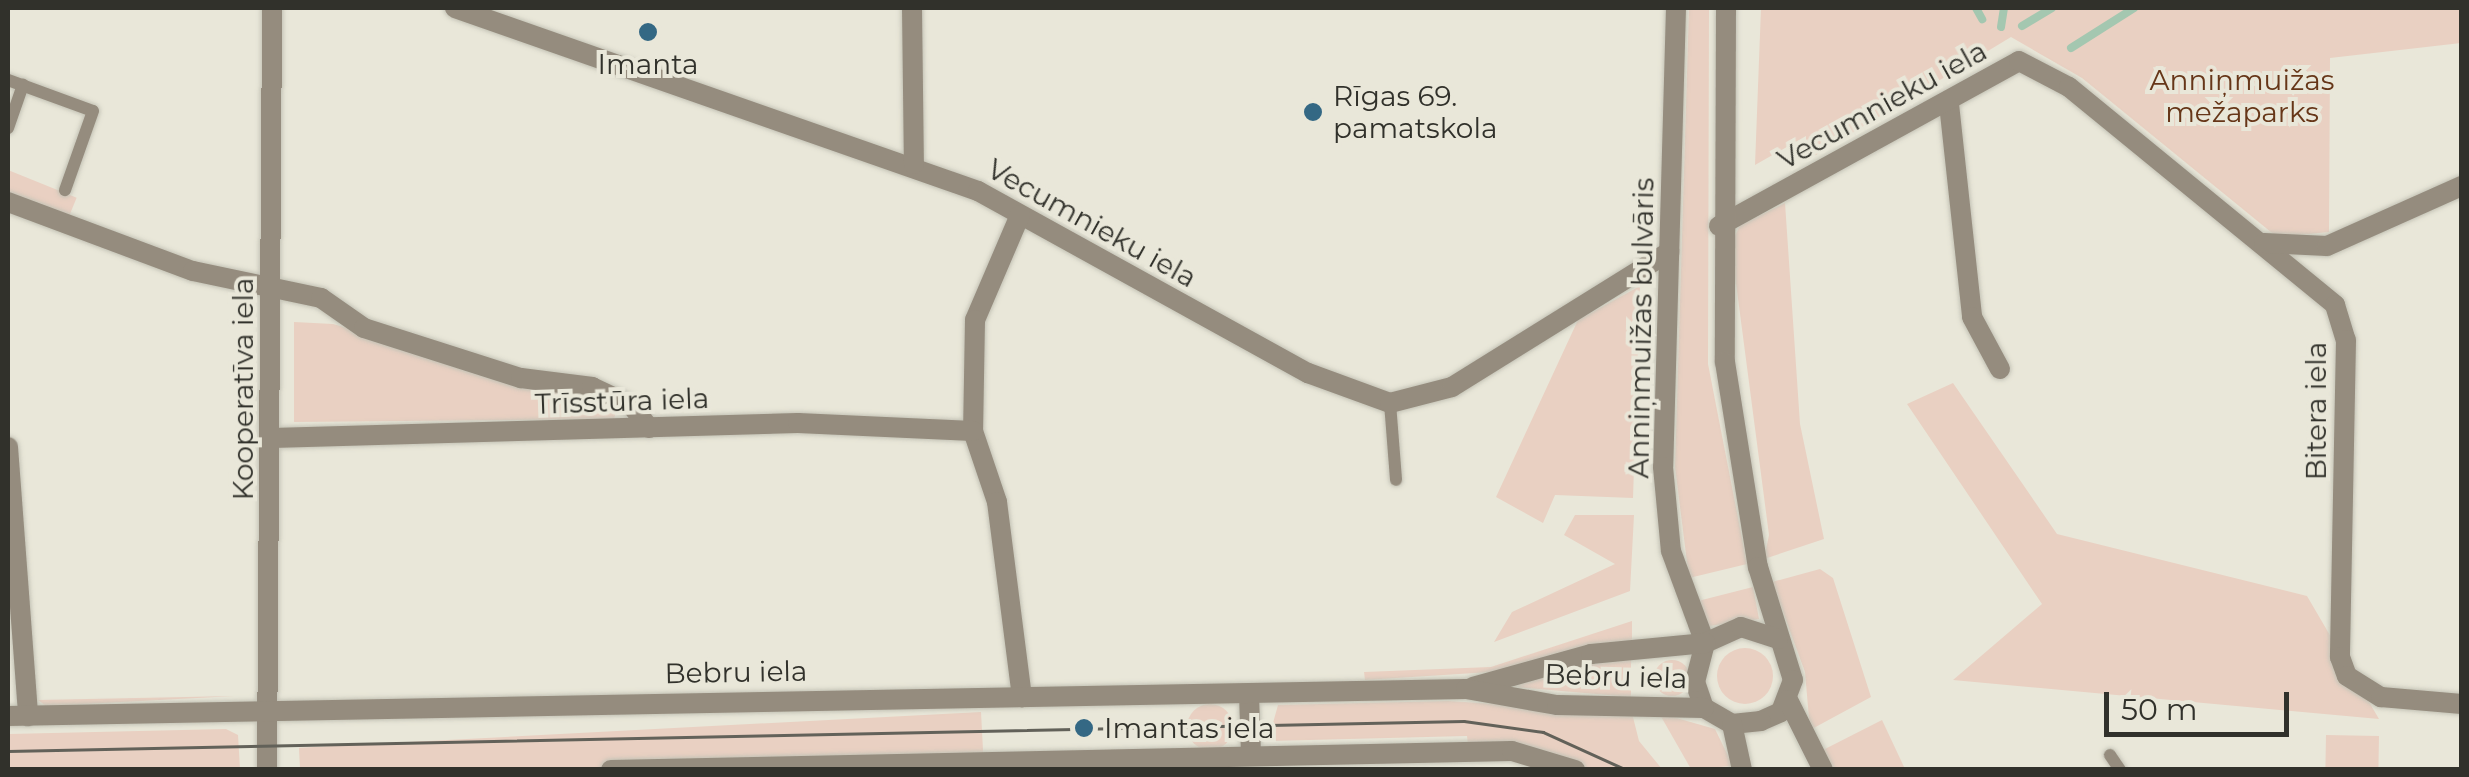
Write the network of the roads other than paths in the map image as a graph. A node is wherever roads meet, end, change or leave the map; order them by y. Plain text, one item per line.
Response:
1 (272, 8) edge
2 (456, 8) edge
3 (912, 8) edge
4 (1676, 8) edge
5 (1726, 8) edge
6 (2019, 61) joint
7 (8, 80) edge
8 (23, 85) junction
9 (1949, 104) junction
10 (8, 128) edge
11 (914, 164) junction
12 (2462, 186) edge
13 (65, 190) dead end
14 (8, 202) edge
15 (1020, 215) junction
16 (1719, 226) junction
17 (2254, 238) junction
18 (1669, 252) junction
19 (270, 292) junction
20 (2000, 369) dead end
21 (1390, 403) junction
22 (649, 428) junction
23 (973, 431) junction
24 (272, 438) junction
25 (8, 447) edge
26 (1396, 480) dead end
27 (1778, 639) junction
28 (1706, 642) junction
29 (1466, 689) junction
30 (1249, 694) junction
31 (1022, 697) junction
32 (1788, 700) junction
33 (2462, 704) edge
34 (1704, 708) junction
35 (268, 710) junction
36 (18, 716) edge
37 (1732, 724) junction
38 (1251, 754) junction
39 (2110, 755) dead end
40 (1036, 765) edge
41 (267, 770) edge
42 (611, 770) edge
43 (1575, 770) edge
44 (1742, 770) edge
45 (1823, 770) edge
46 (2120, 770) edge

1 - 19 street, Kooperatīva iela
2 - 11 street, Vecumnieku iela
3 - 11 street
4 - 18 street, Anniņmuižas bulvāris
5 - 16 street
6 - 9 street, Vecumnieku iela
6 - 17 street, Bitera iela
7 - 8 lane
8 - 10 lane
8 - 13 lane
9 - 16 street, Vecumnieku iela
9 - 20 street
11 - 15 street, Vecumnieku iela
12 - 17 street
14 - 19 street
15 - 21 street, Vecumnieku iela
15 - 23 street
16 - 27 street
17 - 33 street, Bitera iela
18 - 21 street
18 - 28 street, Anniņmuižas bulvāris
19 - 22 street
19 - 24 street, Kooperatīva iela
21 - 26 lane
22 - 23 street, Trīsstūra iela
22 - 24 street, Trīsstūra iela
23 - 31 street
24 - 35 street, Kooperatīva iela
25 - 36 street
27 - 28 street
27 - 32 street
28 - 29 street, Bebru iela
28 - 34 street, Anniņmuižas bulvāris
29 - 30 street, Bebru iela
29 - 34 street, Bebru iela
30 - 31 street, Bebru iela
30 - 38 street
31 - 35 street, Bebru iela
32 - 37 street
32 - 45 street
34 - 37 street
35 - 36 street, Bebru iela
35 - 41 street, Kooperatīva iela
37 - 44 street
38 - 40 street
38 - 43 street
39 - 46 lane
40 - 42 street

